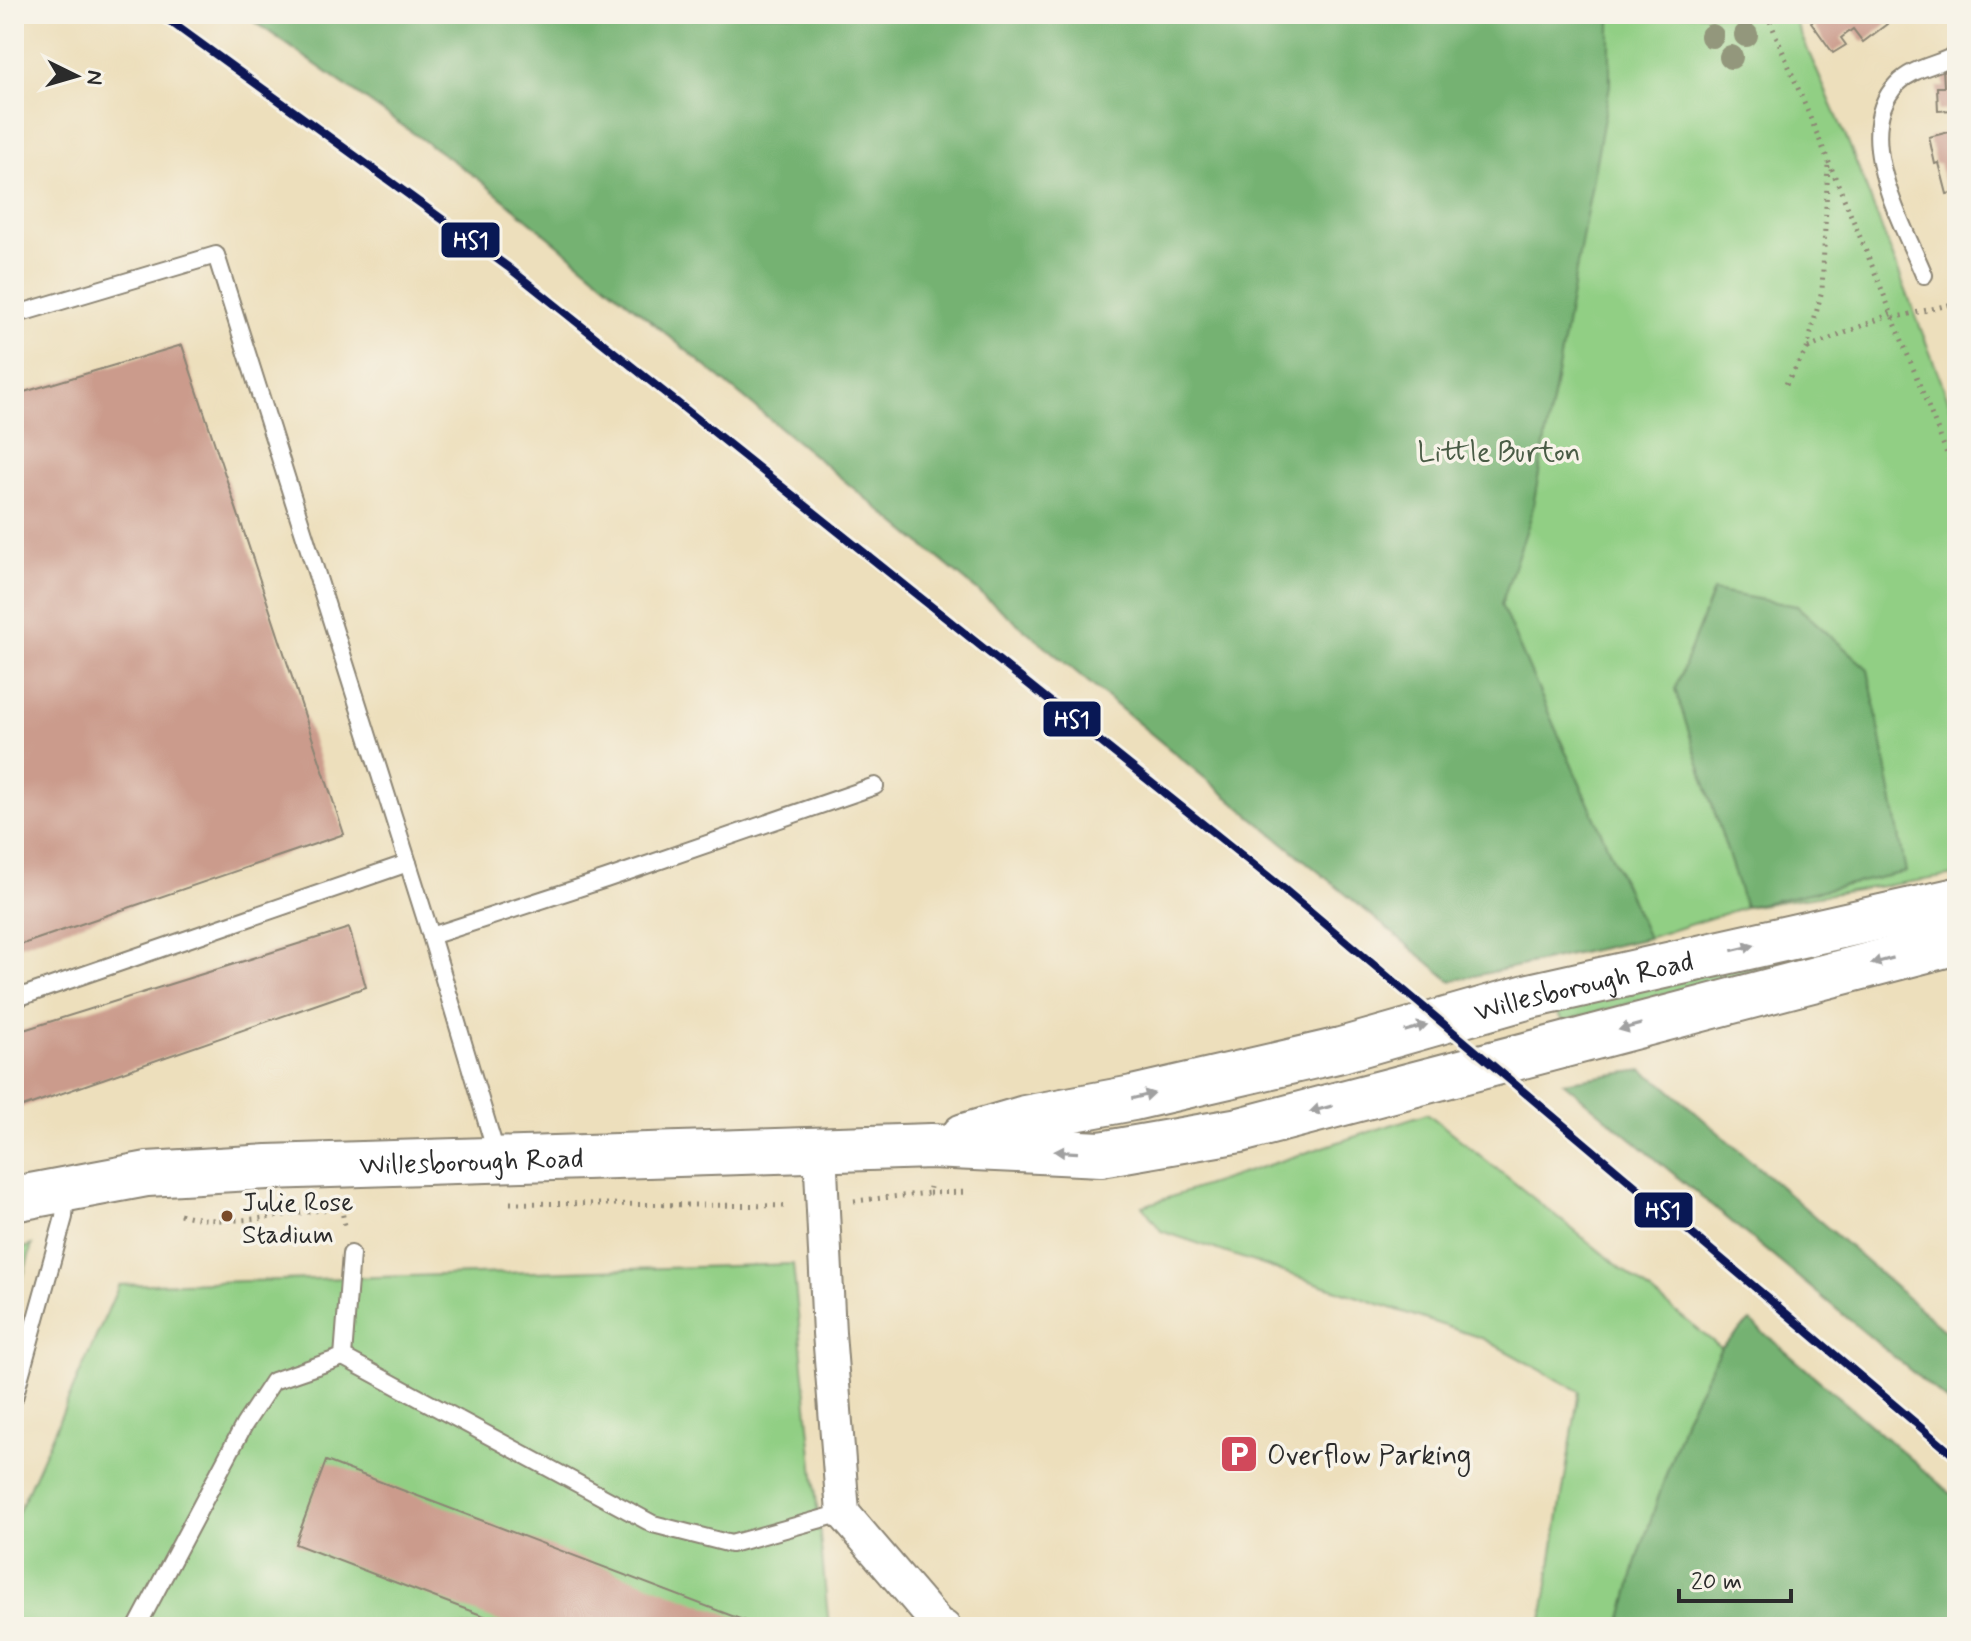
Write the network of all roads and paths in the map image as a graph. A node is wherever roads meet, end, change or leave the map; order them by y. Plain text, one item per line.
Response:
1 (1767, 14) edge
2 (1957, 54) edge
3 (1828, 159) junction
4 (1924, 275) dead end
5 (1957, 303) edge
6 (14, 315) edge
7 (1892, 316) junction
8 (1807, 349) junction
9 (1786, 384) dead end
10 (1957, 479) edge
11 (875, 786) dead end
12 (408, 863) junction
13 (1957, 900) edge
14 (431, 936) junction
15 (1957, 942) edge
16 (14, 999) edge
17 (931, 1146) junction
18 (820, 1150) junction
19 (502, 1182) junction
20 (67, 1187) junction
21 (14, 1199) edge
22 (822, 1205) junction
23 (354, 1206) dead end
24 (172, 1212) dead end
25 (351, 1254) dead end
26 (343, 1357) junction
27 (14, 1398) edge
28 (843, 1513) junction
29 (137, 1627) edge
30 (944, 1627) edge

1 - 3 path
2 - 4 lane
3 - 7 path
3 - 8 path
5 - 7 path
6 - 12 lane
7 - 8 path
7 - 10 path
8 - 9 path
11 - 14 lane
12 - 14 lane
12 - 16 lane
17 -> 13 main road, Willesborough Road
14 - 19 lane
15 -> 17 main road, Willesborough Road
17 - 18 main road, Willesborough Road
17 - 22 path
18 - 19 main road, Willesborough Road
18 - 22 street
19 - 20 main road, Willesborough Road
19 - 22 path
20 - 21 main road, Willesborough Road
20 - 27 lane
22 - 28 street
23 - 24 path
25 - 26 lane
26 - 28 lane
26 - 29 lane
28 - 30 street

